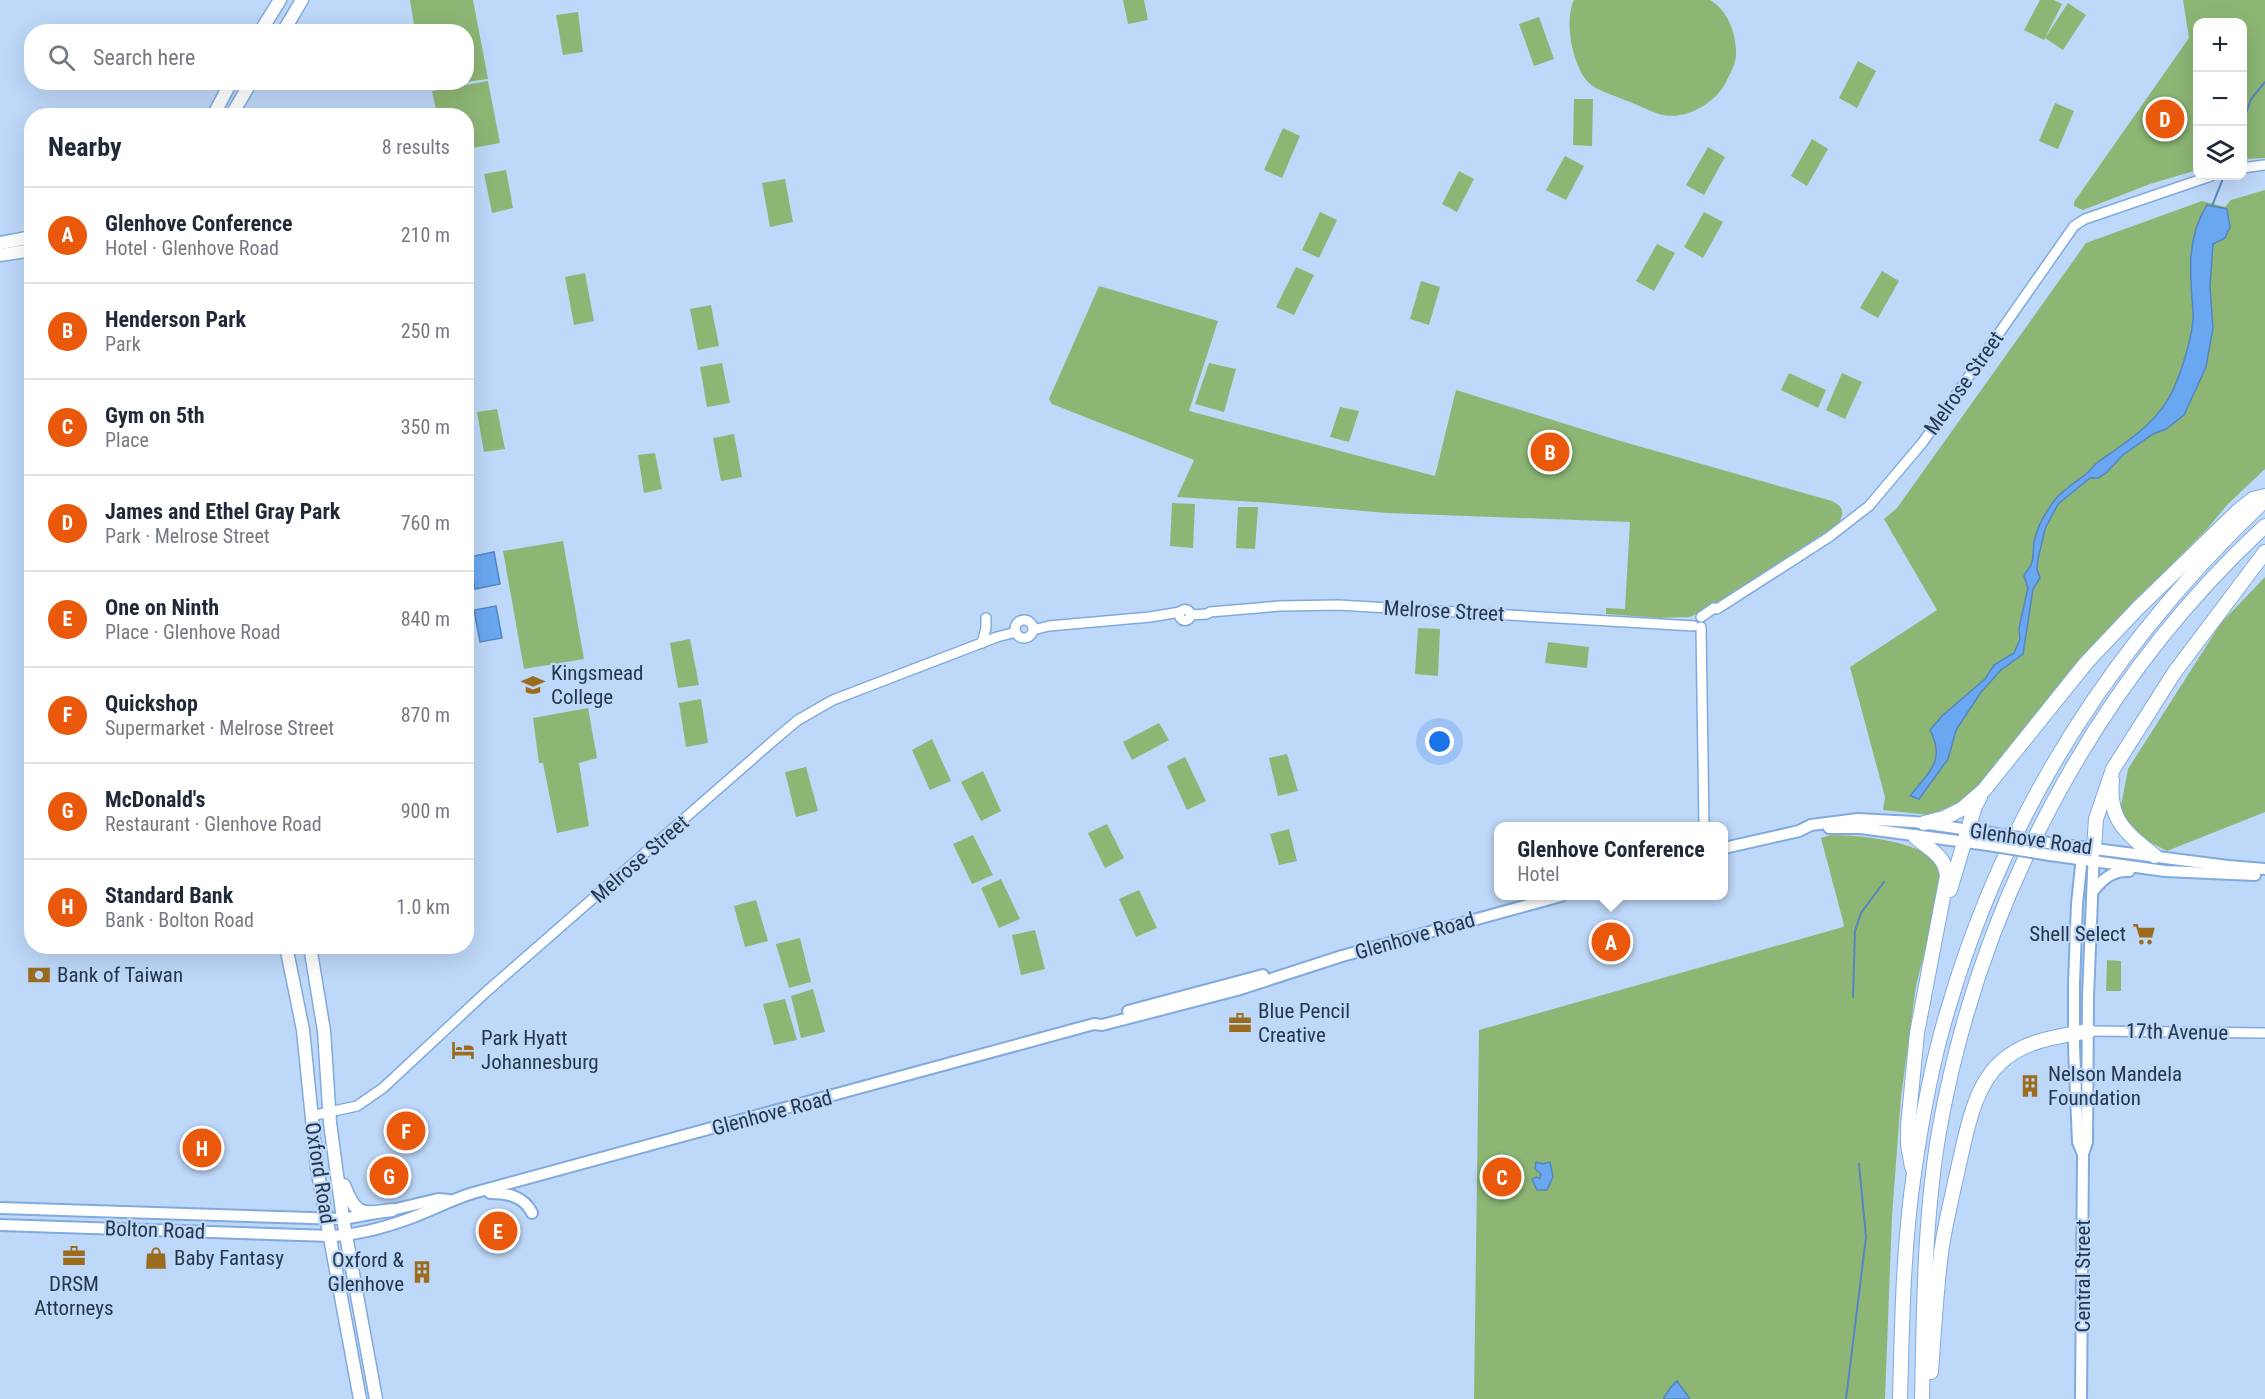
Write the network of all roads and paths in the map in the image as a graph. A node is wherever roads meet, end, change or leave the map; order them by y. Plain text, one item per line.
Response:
1 (280, 0) edge
2 (302, 0) edge
3 (265, 24) edge
4 (288, 24) edge
5 (227, 90) edge
6 (246, 90) edge
7 (217, 108) edge
8 (236, 108) edge
9 (2265, 165) edge
10 (2247, 167) edge
11 (2199, 180) edge
12 (24, 238) edge
13 (0, 243) edge
14 (24, 251) edge
15 (0, 255) edge
16 (2265, 498) edge
17 (2265, 526) edge
18 (2265, 552) edge
19 (986, 618) dead end
20 (1698, 623) junction
21 (1032, 628) junction
22 (1017, 634) junction
23 (982, 644) junction
24 (2113, 769) junction
25 (1984, 790) junction
26 (1704, 822) edge
27 (1919, 823) junction
28 (1799, 831) junction
29 (1913, 836) junction
30 (1967, 836) junction
31 (1728, 847) edge
32 (2088, 854) junction
33 (2155, 856) junction
34 (2147, 869) junction
35 (2265, 869) edge
36 (2265, 875) edge
37 (2093, 891) junction
38 (1546, 900) edge
39 (1940, 919) junction
40 (288, 954) edge
41 (311, 954) edge
42 (2089, 1031) junction
43 (2265, 1033) edge
44 (2074, 1034) junction
45 (330, 1113) junction
46 (311, 1116) junction
47 (2083, 1154) junction
48 (336, 1164) junction
49 (1914, 1175) junction
50 (473, 1193) junction
51 (449, 1200) junction
52 (0, 1208) edge
53 (392, 1210) junction
54 (532, 1213) dead end
55 (327, 1219) junction
56 (343, 1219) junction
57 (0, 1225) edge
58 (346, 1235) junction
59 (331, 1236) junction
60 (360, 1399) edge
61 (376, 1399) edge
62 (1900, 1399) edge
63 (1922, 1399) edge
64 (2081, 1399) edge

1 - 3 main road
2 - 4 main road
5 - 7 main road
6 - 8 main road
9 - 10 street
11 - 20 street, Melrose Street
12 - 13 main road
14 - 15 main road
16 - 25 highway
16 - 49 highway
17 - 63 highway
18 - 24 highway
19 - 23 street
20 - 21 street, Melrose Street
20 - 26 street
21 - 22 street
21 - 22 street
22 - 23 street, Melrose Street
23 - 45 street, Melrose Street
24 - 32 highway
24 - 33 highway
25 - 27 highway
25 - 30 highway
27 - 28 main road, Glenhove Road
27 - 30 main road, Glenhove Road
28 - 29 main road, Glenhove Road
28 - 31 main road, Glenhove Road
29 - 30 main road, Glenhove Road
29 - 39 highway
30 - 32 main road, Glenhove Road, bridge
30 - 32 main road, Glenhove Road, bridge
30 - 39 highway
32 - 33 main road, Glenhove Road
32 - 34 main road, Glenhove Road
32 - 37 main road, Central Street
32 - 44 main road, Central Street
33 - 35 main road, Glenhove Road
34 - 36 main road, Glenhove Road
34 - 37 main road
37 - 42 main road, Central Street
38 - 50 main road, Glenhove Road
39 - 49 highway
40 - 46 main road, Oxford Road
41 - 45 main road, Oxford Road
42 - 43 street, 17th Avenue
42 - 44 highway
42 - 47 main road, Central Street
44 - 47 main road, Central Street
44 - 63 highway
45 - 46 street, Melrose Street
45 - 48 main road, Oxford Road
46 - 55 main road, Oxford Road
47 - 64 main road, Central Street
48 - 53 main road
48 - 56 main road, Oxford Road
49 - 62 highway
50 - 51 main road, Glenhove Road
50 - 54 main road
51 - 53 main road, Glenhove Road
51 - 58 main road, Glenhove Road
52 - 55 main road, Bolton Road
53 - 56 main road, Glenhove Road
55 - 56 main road, Bolton Road
55 - 59 main road, Oxford Road
56 - 58 main road, Oxford Road
57 - 59 main road, Bolton Road
58 - 59 main road, Bolton Road
58 - 61 main road, Oxford Road
59 - 60 main road, Oxford Road

